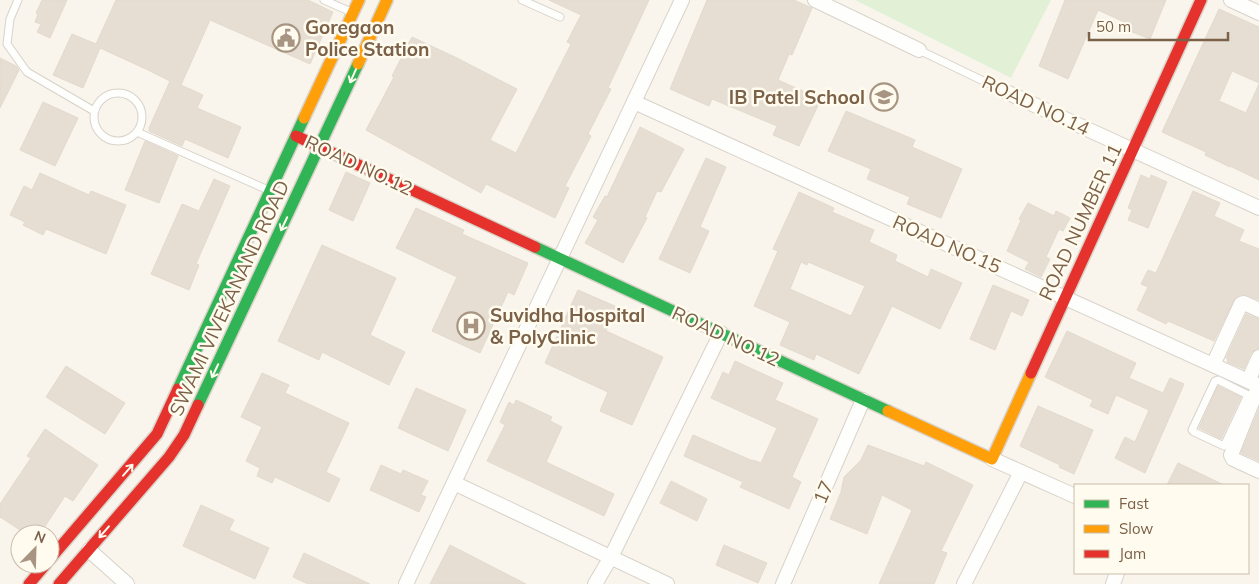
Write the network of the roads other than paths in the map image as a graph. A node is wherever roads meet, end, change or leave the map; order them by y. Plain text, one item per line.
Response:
1 (18, 0) edge
2 (324, 0) edge
3 (359, 0) edge
4 (387, 0) edge
5 (522, 0) edge
6 (682, 0) edge
7 (815, 0) edge
8 (1201, 0) edge
9 (1231, 0) edge
10 (353, 13) junction
11 (1259, 13) edge
12 (560, 17) dead end
13 (919, 50) joint
14 (1002, 90) joint
15 (634, 102) junction
16 (94, 112) junction
17 (137, 132) junction
18 (296, 136) junction
19 (320, 148) junction
20 (1133, 150) junction
21 (271, 191) junction
22 (1259, 208) edge
23 (560, 259) junction
24 (1065, 298) junction
25 (1259, 310) edge
26 (721, 333) junction
27 (1259, 357) edge
28 (1215, 361) junction
29 (1251, 385) edge
30 (863, 400) junction
31 (992, 460) junction
32 (1259, 471) edge
33 (1021, 472) junction
34 (454, 483) junction
35 (1074, 496) edge
36 (101, 500) junction
37 (119, 516) junction
38 (60, 548) edge
39 (89, 550) junction
40 (611, 557) junction
41 (38, 574) edge
42 (29, 584) edge
43 (59, 584) edge
44 (127, 584) edge
45 (406, 584) edge
46 (596, 584) edge
47 (667, 584) edge
48 (783, 584) edge
49 (964, 584) edge

1 - 16 lane
2 - 10 lane
3 - 10 main road, SWAMI VIVEKANAND ROAD
4 -> 19 main road, SWAMI VIVEKANAND ROAD
5 - 12 lane
6 - 15 street
7 - 13 street, ROAD NO.14
8 - 20 main road, ROAD NUMBER 11
9 - 11 street
10 - 18 main road, SWAMI VIVEKANAND ROAD
13 - 14 lane, ROAD NO.14
14 - 20 street, ROAD NO.14
15 - 23 street
15 - 24 street, ROAD NO.15
16 - 17 lane
16 - 17 lane
17 - 21 lane
18 - 19 main road, ROAD NO.12
18 - 21 main road, SWAMI VIVEKANAND ROAD
19 - 23 main road, ROAD NO.12
19 -> 37 main road, SWAMI VIVEKANAND ROAD
20 - 22 street, ROAD NO.14
20 - 24 main road, ROAD NUMBER 11
36 -> 21 main road, SWAMI VIVEKANAND ROAD
23 - 26 main road, ROAD NO.12
23 - 34 street
24 - 28 street, ROAD NO.15
24 - 31 main road, ROAD NUMBER 11
25 - 28 street
26 - 30 main road, ROAD NO.12
26 - 40 street
27 - 29 street
28 - 29 street, ROAD NO.15
29 - 29 lane
29 - 32 street
30 - 31 main road, ROAD NO.12
30 - 48 street, 17
31 - 33 street, ROAD NO.12
33 - 35 street, ROAD NO.12
33 - 49 street
34 - 40 street
34 - 45 street
36 - 37 main road
36 - 38 main road, SWAMI VIVEKANAND ROAD
37 -> 39 main road, SWAMI VIVEKANAND ROAD
39 - 43 main road, SWAMI VIVEKANAND ROAD
39 - 44 street
40 - 46 street
40 - 47 street
41 - 42 main road

